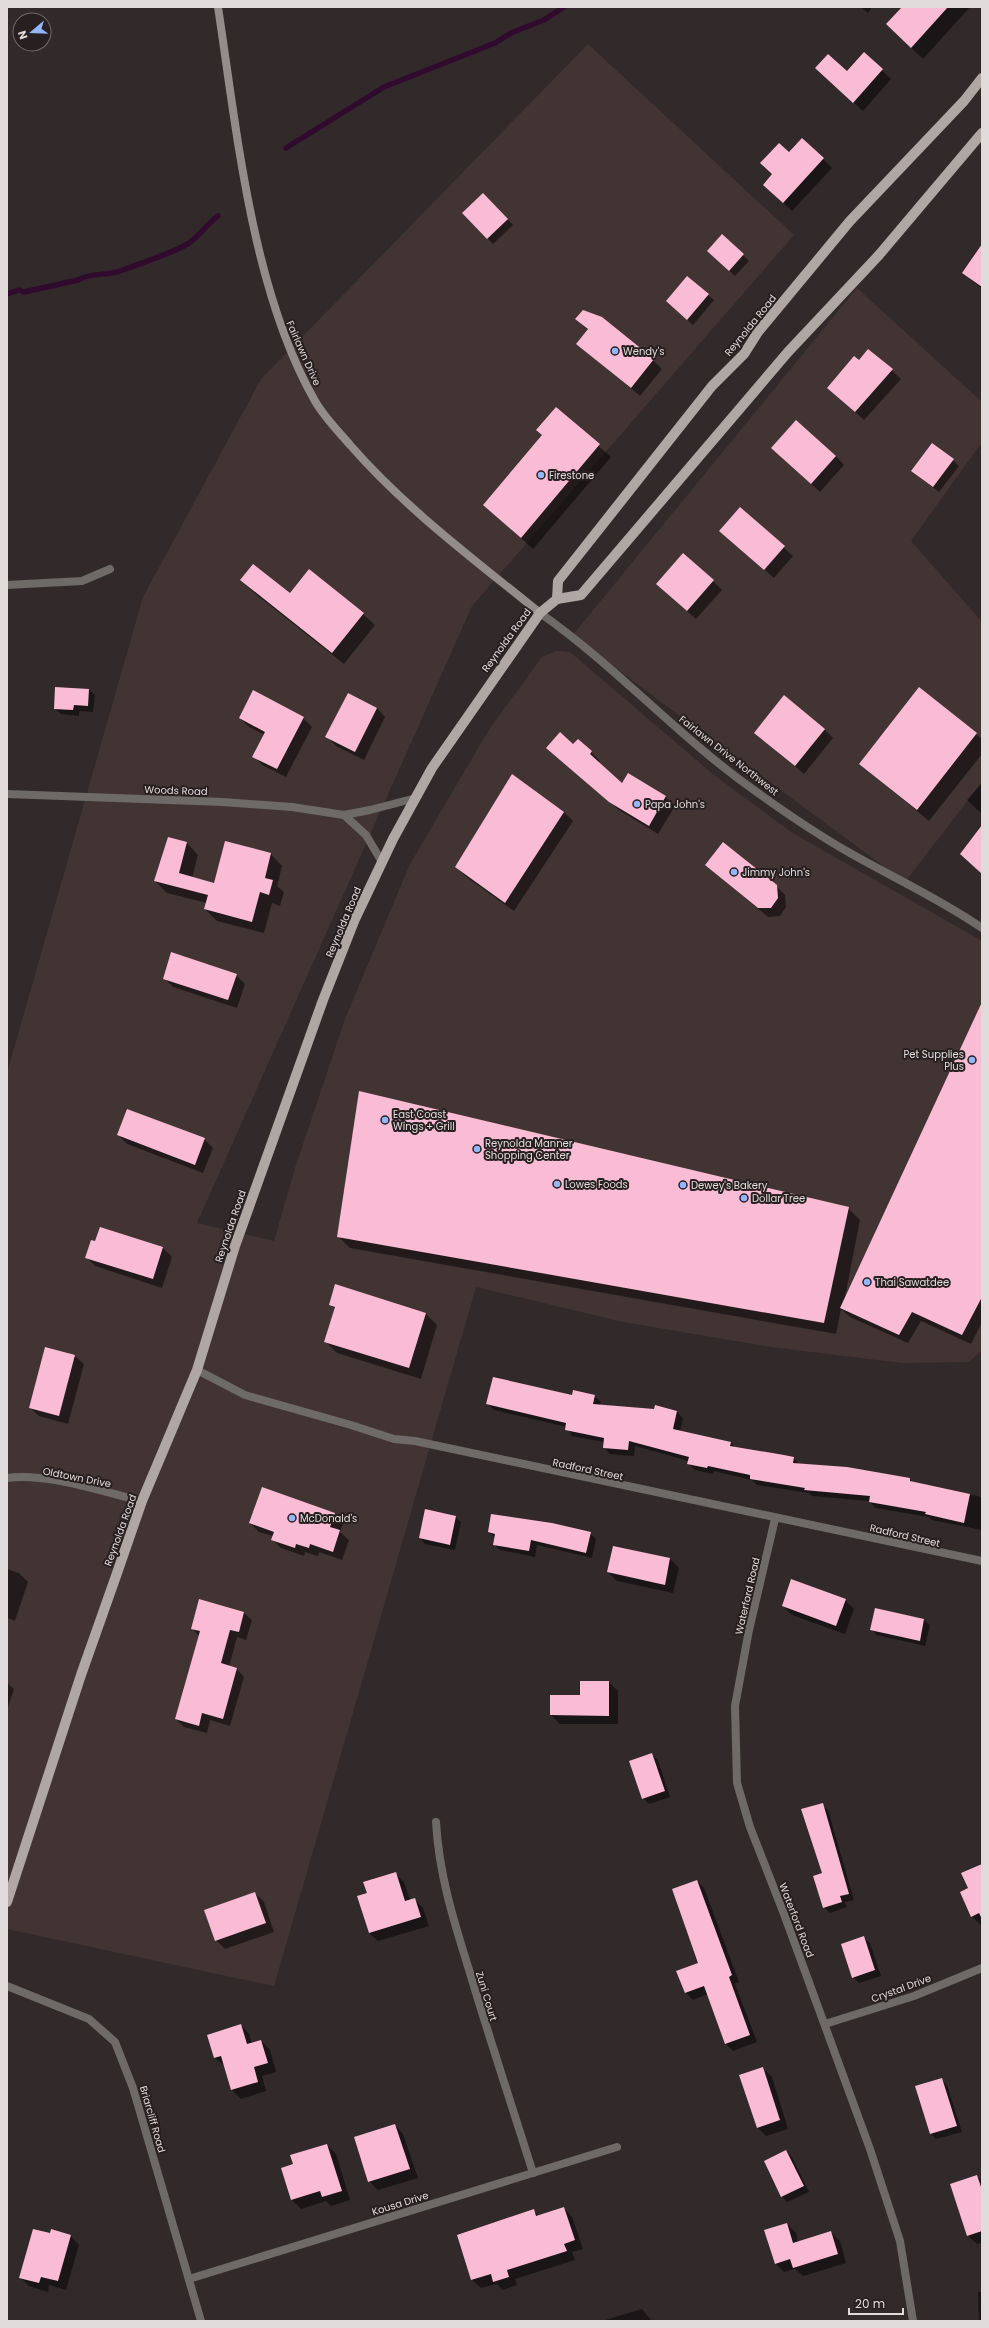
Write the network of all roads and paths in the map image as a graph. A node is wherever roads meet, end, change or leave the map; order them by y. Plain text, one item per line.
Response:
1 (218, 7) edge
2 (982, 78) edge
3 (982, 133) edge
4 (110, 569) dead end
5 (7, 585) edge
6 (557, 599) junction
7 (540, 613) junction
8 (7, 794) edge
9 (416, 798) junction
10 (344, 815) junction
11 (382, 862) junction
12 (982, 928) edge
13 (198, 1370) junction
14 (7, 1478) edge
15 (142, 1501) junction
16 (775, 1519) junction
17 (982, 1561) edge
18 (436, 1822) dead end
19 (7, 1902) edge
20 (982, 1968) edge
21 (7, 1986) edge
22 (825, 2024) junction
23 (617, 2147) dead end
24 (533, 2173) junction
25 (189, 2279) junction
26 (201, 2321) edge
27 (913, 2321) edge

1 - 7 main road, Fairlawn Drive
2 - 6 main road, Reynolda Road
3 - 6 main road
4 - 5 street
6 - 7 main road, Reynolda Road
7 - 9 main road, Reynolda Road
7 - 12 street, Fairlawn Drive Northwest
8 - 10 street, Woods Road
9 - 10 street, Woods Road
9 - 11 main road, Reynolda Road
10 - 11 street
11 - 13 main road, Reynolda Road
13 - 15 main road, Reynolda Road
13 - 16 street, Radford Street
14 - 15 street, Oldtown Drive
15 - 19 main road, Reynolda Road
16 - 17 street, Radford Street
16 - 22 street, Waterford Road
18 - 24 street, Zuni Court
20 - 22 street, Crystal Drive
21 - 25 street, Briarcliff Road
22 - 27 street, Waterford Road
23 - 24 street, Kousa Drive
24 - 25 street, Kousa Drive
25 - 26 street, Briarcliff Road

